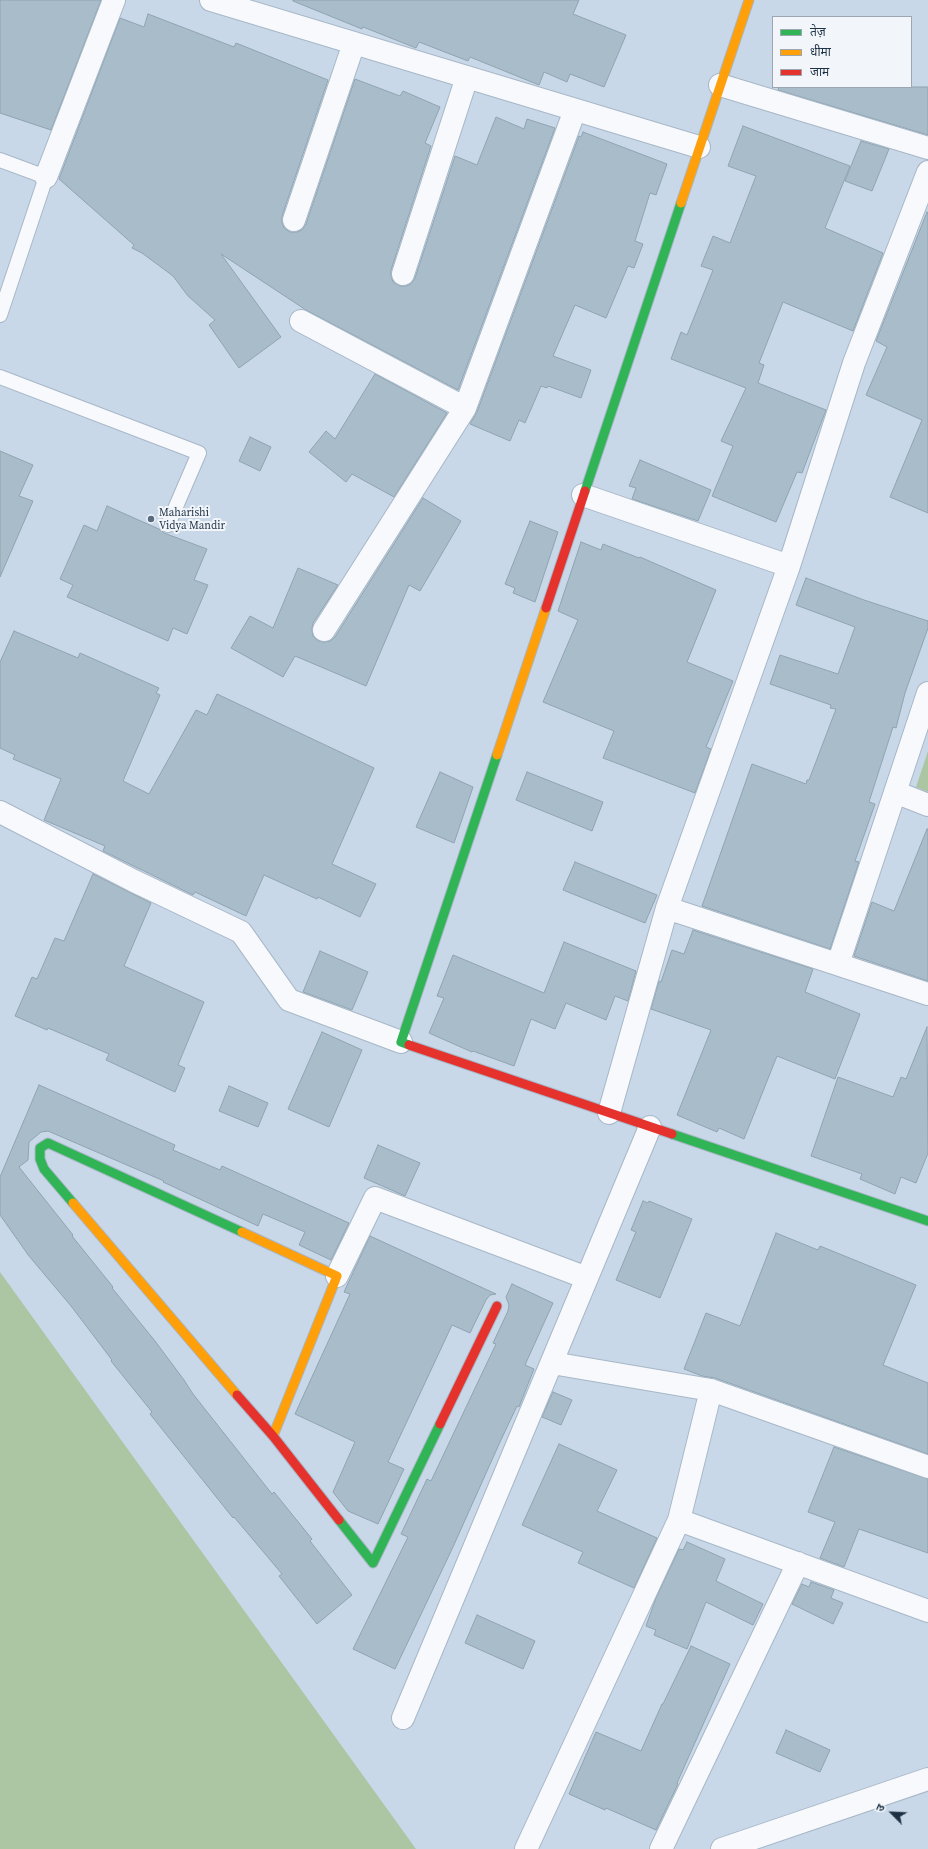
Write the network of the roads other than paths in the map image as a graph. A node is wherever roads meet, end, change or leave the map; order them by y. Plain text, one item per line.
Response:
1 (114, 0) edge
2 (211, 0) edge
3 (749, 0) edge
4 (354, 43) junction
5 (467, 77) junction
6 (720, 85) junction
7 (575, 110) junction
8 (700, 147) junction
9 (928, 148) edge
10 (0, 160) edge
11 (928, 172) edge
12 (46, 177) junction
13 (294, 220) dead end
14 (404, 274) dead end
15 (0, 315) edge
16 (300, 321) dead end
17 (0, 377) edge
18 (465, 408) junction
19 (583, 495) junction
20 (168, 525) dead end
21 (788, 566) junction
22 (324, 630) dead end
23 (928, 693) edge
24 (895, 792) junction
25 (928, 805) edge
26 (0, 812) edge
27 (667, 908) junction
28 (838, 964) junction
29 (928, 994) edge
30 (401, 1042) junction
31 (609, 1113) junction
32 (650, 1127) junction
33 (928, 1221) edge
34 (337, 1276) junction
35 (588, 1278) junction
36 (497, 1306) dead end
37 (552, 1363) junction
38 (711, 1390) junction
39 (273, 1436) junction
40 (928, 1468) edge
41 (679, 1520) junction
42 (798, 1563) junction
43 (928, 1610) edge
44 (403, 1718) dead end
45 (928, 1779) edge
46 (526, 1849) edge
47 (661, 1849) edge
48 (722, 1849) edge

1 - 12 street
2 - 4 street
3 - 6 street
4 - 5 street
4 - 13 street
5 - 7 street
5 - 14 street
6 - 8 street
6 - 9 street
7 - 8 street
7 - 18 street
8 - 19 street
10 - 12 lane
11 - 21 street
12 - 15 lane
16 - 18 street
17 - 20 lane
18 - 22 street
19 - 21 street
19 - 30 street
21 - 27 street
23 - 24 street
24 - 25 street
24 - 28 street
26 - 30 street
27 - 28 street
27 - 31 street
28 - 29 street
30 - 31 street
31 - 32 street
32 - 33 street
32 - 35 street
34 - 35 street
34 - 39 street
34 - 39 street
35 - 37 street
36 - 39 street
37 - 38 street
37 - 44 street
38 - 40 street
38 - 41 street
41 - 42 street
41 - 46 street
42 - 43 street
42 - 47 street
45 - 48 street

